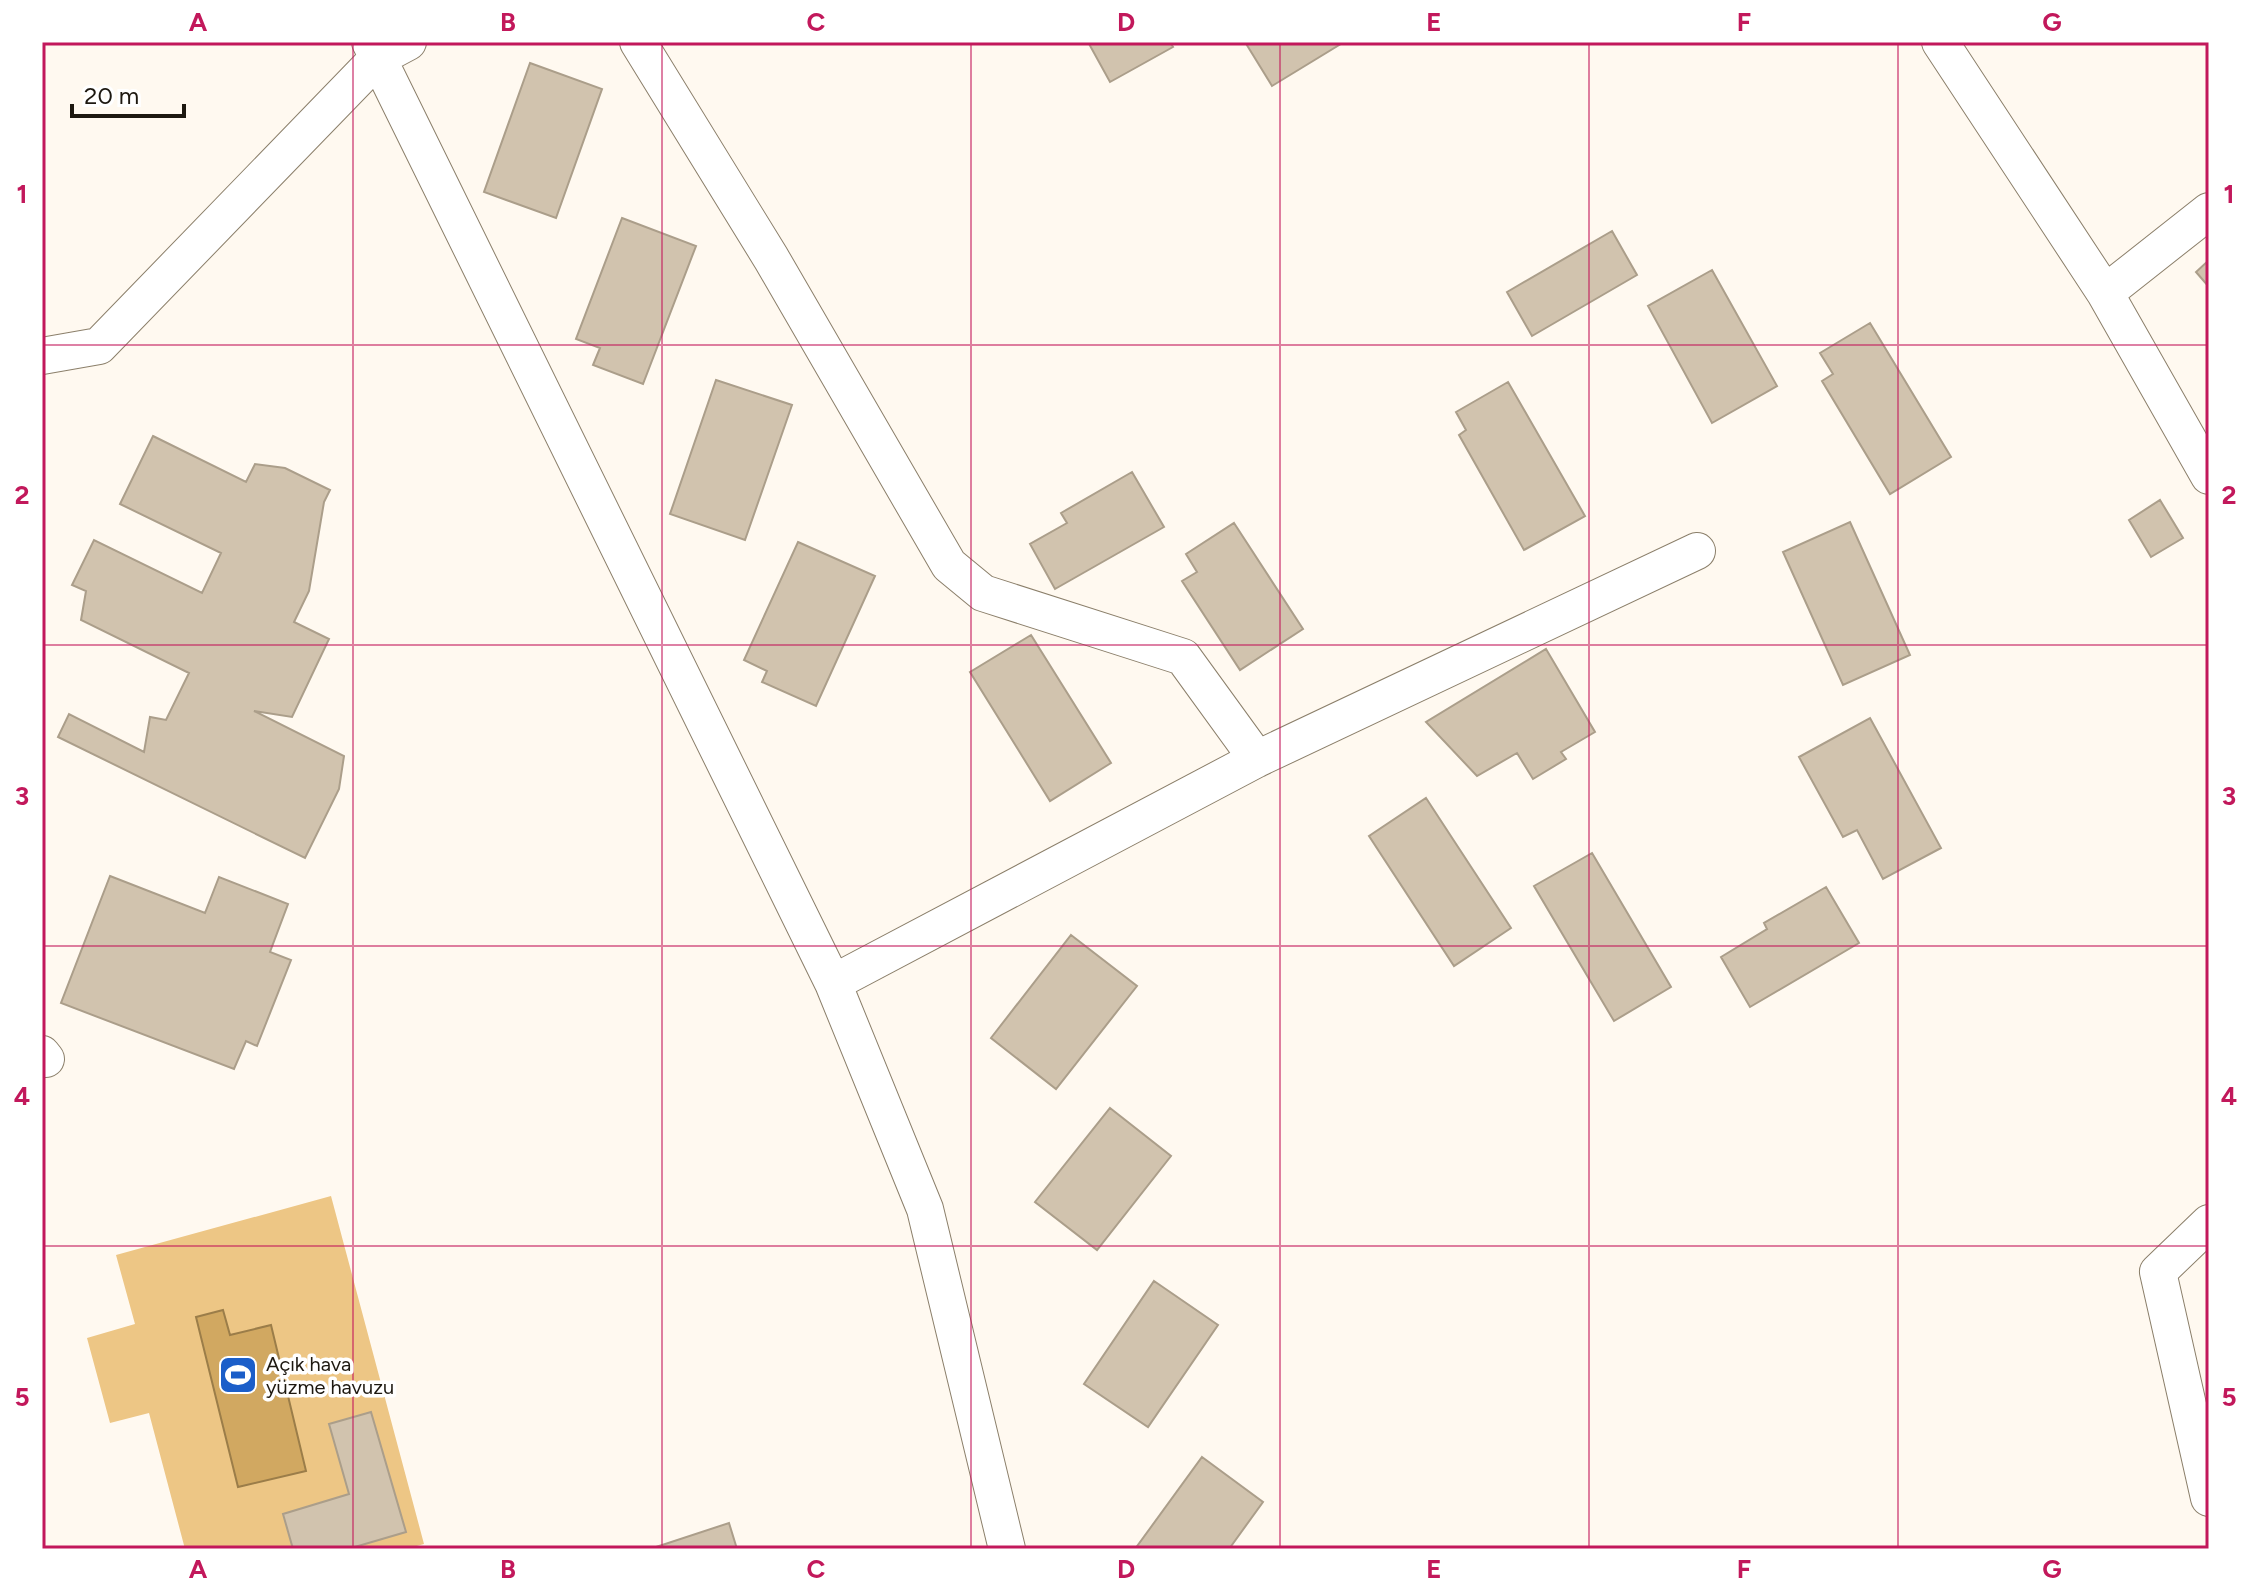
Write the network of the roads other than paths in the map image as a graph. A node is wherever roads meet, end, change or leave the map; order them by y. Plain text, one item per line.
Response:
1 (638, 42) edge
2 (1940, 42) edge
3 (385, 47) edge
4 (2209, 211) edge
5 (2105, 293) junction
6 (42, 356) edge
7 (2209, 476) edge
8 (1697, 551) dead end
9 (1257, 759) junction
10 (833, 983) junction
11 (2209, 1223) edge
12 (2209, 1498) edge
13 (1007, 1549) edge

1 - 9 street
2 - 5 street
3 - 6 street
3 - 10 street
4 - 5 street
5 - 7 street
8 - 9 street
9 - 10 street
10 - 13 street
11 - 12 street

